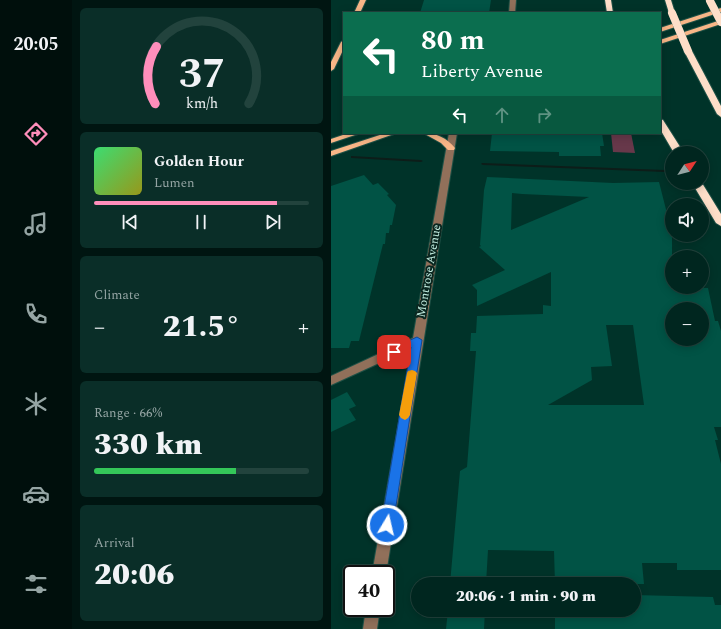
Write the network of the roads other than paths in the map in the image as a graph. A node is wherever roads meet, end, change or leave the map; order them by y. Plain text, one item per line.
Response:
1 (363, 0) edge
2 (513, 0) edge
3 (608, 0) edge
4 (668, 0) edge
5 (710, 1) edge
6 (721, 10) edge
7 (357, 12) edge
8 (512, 12) edge
9 (609, 12) edge
10 (721, 22) edge
11 (661, 30) edge
12 (661, 42) edge
13 (341, 54) edge
14 (331, 69) edge
15 (721, 114) edge
16 (661, 124) edge
17 (354, 134) edge
18 (390, 134) edge
19 (429, 134) edge
20 (453, 134) edge
21 (331, 141) edge
22 (675, 146) edge
23 (451, 148) junction
24 (331, 154) edge
25 (701, 190) edge
26 (721, 222) edge
27 (417, 340) junction
28 (331, 381) edge
29 (380, 565) edge
30 (372, 617) edge
31 (370, 629) edge

1 - 7 main road
2 - 8 street
3 - 9 highway
4 - 15 highway, bridge
5 - 10 highway, bridge
6 - 11 main road
10 - 12 main road
13 - 14 main road
16 - 22 highway
17 - 21 main road
18 - 24 main road
19 - 23 main road
20 - 23 street, Montrose Avenue
23 - 27 street, Montrose Avenue
25 - 26 highway
27 - 28 street
27 - 29 street, Montrose Avenue
30 - 31 street

